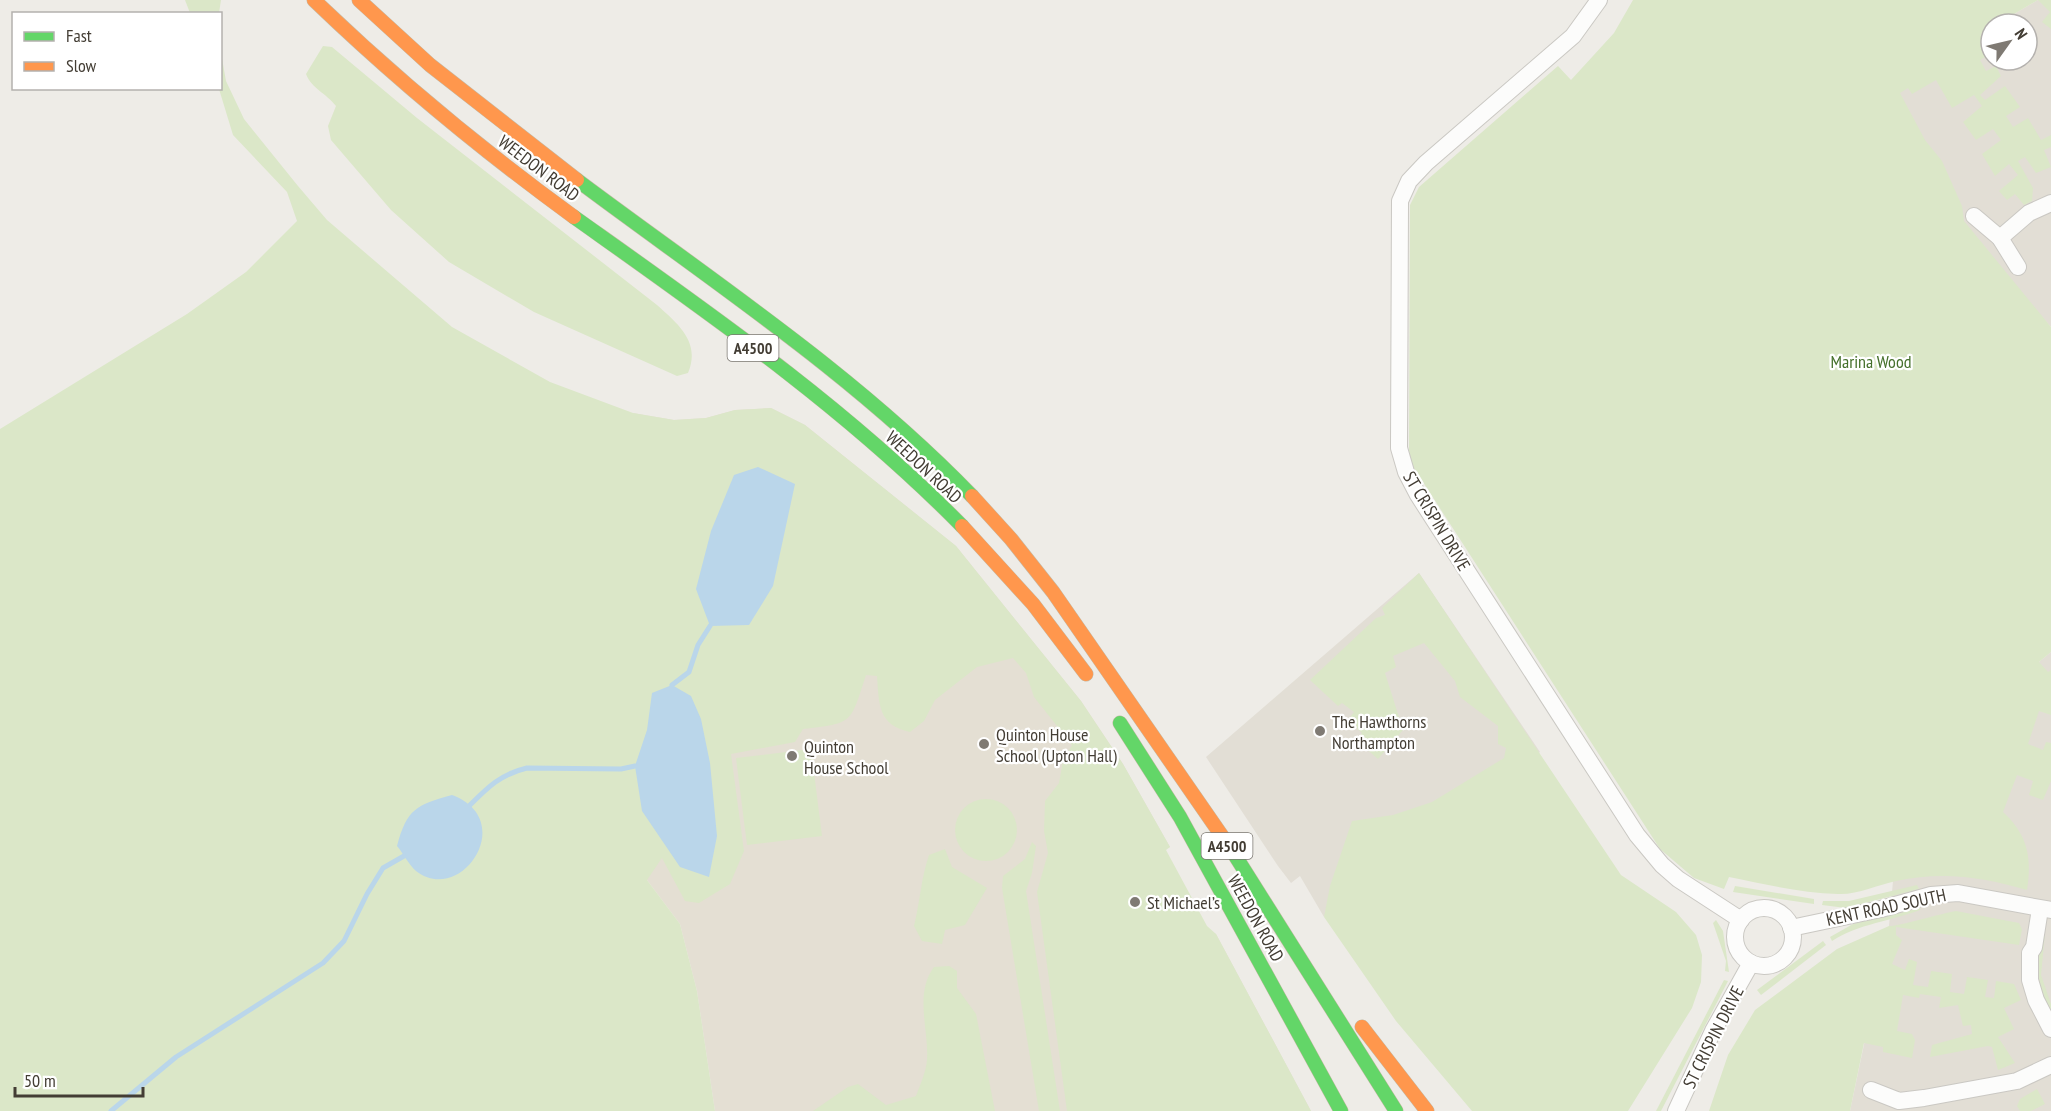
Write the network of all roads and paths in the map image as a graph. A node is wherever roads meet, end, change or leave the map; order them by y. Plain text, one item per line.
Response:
1 (314, 0) edge
2 (359, 0) edge
3 (1599, 0) edge
4 (2051, 203) edge
5 (1974, 216) dead end
6 (2000, 238) junction
7 (2018, 267) dead end
8 (1094, 686) dead end
9 (1113, 713) dead end
10 (2046, 910) edge
11 (1741, 920) junction
12 (1791, 928) junction
13 (1297, 953) junction
14 (1750, 963) junction
15 (2051, 1029) edge
16 (1360, 1057) junction
17 (2051, 1065) edge
18 (1871, 1090) dead end
19 (1898, 1106) edge
20 (1341, 1111) edge
21 (1396, 1111) edge
22 (1412, 1111) edge
23 (1427, 1111) edge
24 (1676, 1111) edge

1 - 8 highway, WEEDON ROAD / A4500
2 - 13 highway, WEEDON ROAD / A4500
3 - 11 street, ST CRISPIN DRIVE
4 - 6 street
5 - 6 street
6 - 7 street
9 - 20 highway, WEEDON ROAD / A4500
10 - 12 street, KENT ROAD SOUTH
10 - 15 street
11 - 12 street
11 - 14 street
12 - 14 street
13 - 16 highway, WEEDON ROAD / A4500
13 - 23 highway
14 - 24 street, ST CRISPIN DRIVE
16 - 21 highway, WEEDON ROAD / A4500
16 - 22 highway, WEEDON ROAD
17 - 19 street
18 - 19 street

